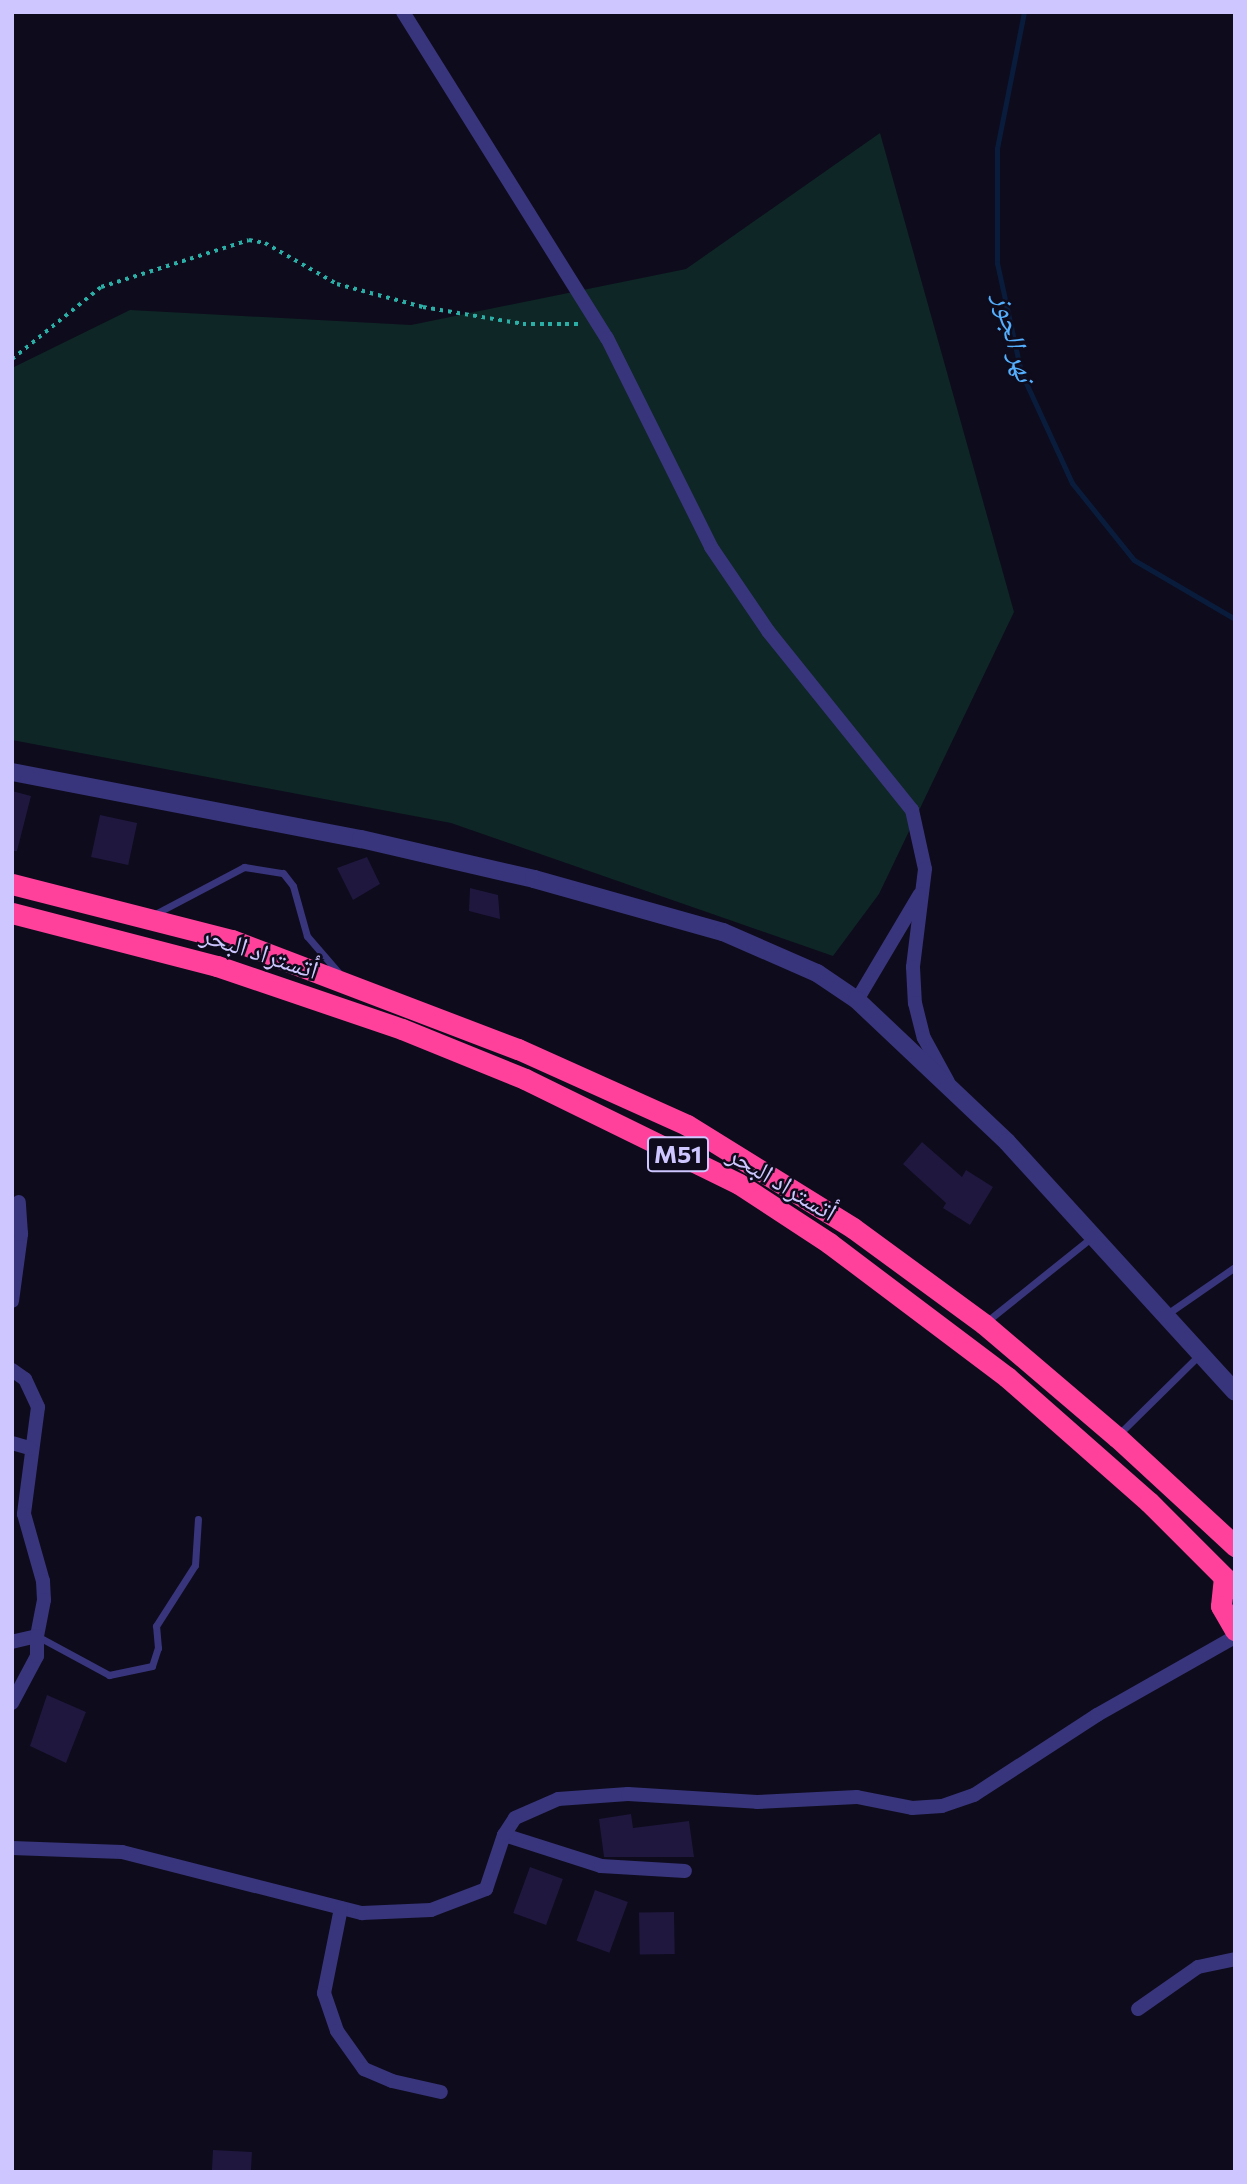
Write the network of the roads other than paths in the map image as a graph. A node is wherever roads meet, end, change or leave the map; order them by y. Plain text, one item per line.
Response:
1 (403, 12) edge
2 (12, 772) edge
3 (12, 884) edge
4 (924, 887) junction
5 (12, 913) edge
6 (149, 917) junction
7 (366, 989) junction
8 (857, 1000) junction
9 (954, 1093) junction
10 (19, 1202) dead end
11 (1095, 1234) junction
12 (1235, 1267) edge
13 (12, 1301) edge
14 (1167, 1315) junction
15 (984, 1324) junction
16 (1201, 1354) junction
17 (12, 1370) edge
18 (1235, 1392) edge
19 (1117, 1437) junction
20 (12, 1444) edge
21 (30, 1448) junction
22 (198, 1519) dead end
23 (1235, 1546) edge
24 (1229, 1583) edge
25 (1235, 1630) edge
26 (37, 1636) junction
27 (1235, 1637) edge
28 (12, 1642) edge
29 (12, 1703) edge
30 (503, 1835) junction
31 (12, 1848) edge
32 (685, 1871) dead end
33 (341, 1908) junction
34 (1235, 1959) edge
35 (1138, 2009) dead end
36 (442, 2092) dead end

1 - 4 street
2 - 8 street
3 - 6 highway, أتستراد البحر / M51
4 - 8 street
4 - 9 street
5 - 24 highway, أتستراد البحر / M51
6 - 7 highway, أتستراد البحر / M51
6 - 7 lane
7 - 15 highway, أتستراد البحر / M51
8 - 9 street
9 - 11 street
10 - 13 street
11 - 14 street
11 - 15 lane
12 - 14 lane
14 - 16 street
15 - 19 highway, أتستراد البحر / M51
16 - 18 street
16 - 19 lane
17 - 21 street
19 - 23 highway, أتستراد البحر / M51
20 - 21 street
21 - 26 street
22 - 26 lane
24 - 25 highway
26 - 28 street
26 - 29 street
27 - 30 street
30 - 32 street
30 - 33 street
31 - 33 street
33 - 36 street
34 - 35 street

